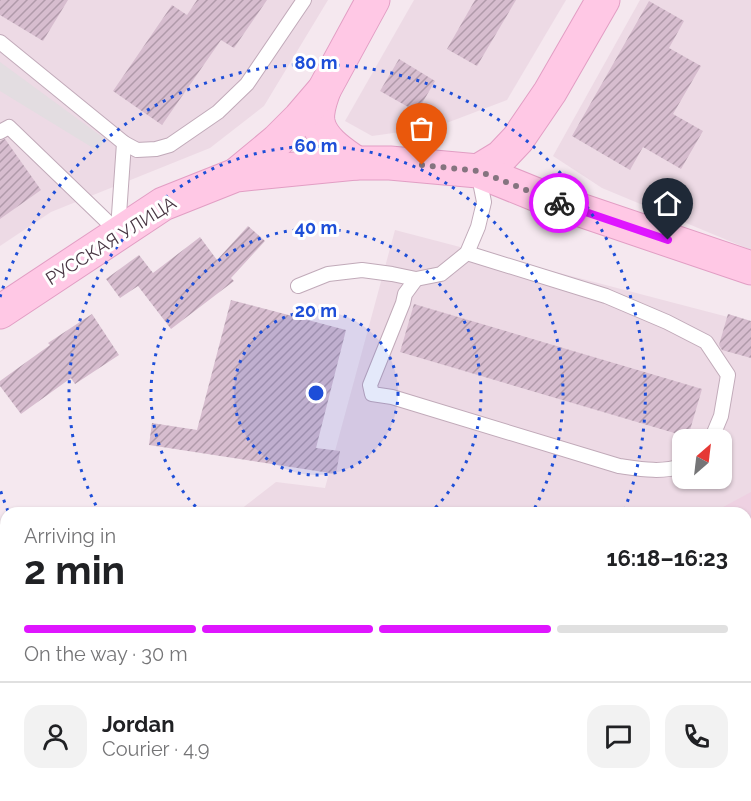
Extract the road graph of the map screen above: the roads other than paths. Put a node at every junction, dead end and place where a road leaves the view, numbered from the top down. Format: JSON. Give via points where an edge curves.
{"nodes":[{"id":1,"x":304,"y":0,"type":"edge"},
{"id":2,"x":373,"y":0,"type":"edge"},
{"id":3,"x":603,"y":0,"type":"edge"},
{"id":4,"x":0,"y":42,"type":"edge"},
{"id":5,"x":324,"y":90,"type":"junction"},
{"id":6,"x":0,"y":132,"type":"edge"},
{"id":7,"x":518,"y":139,"type":"junction"},
{"id":8,"x":124,"y":143,"type":"junction"},
{"id":9,"x":356,"y":163,"type":"junction"},
{"id":10,"x":478,"y":171,"type":"junction"},
{"id":11,"x":236,"y":175,"type":"junction"},
{"id":12,"x":542,"y":197,"type":"junction"},
{"id":13,"x":118,"y":232,"type":"junction"},
{"id":14,"x":467,"y":254,"type":"junction"},
{"id":15,"x":751,"y":268,"type":"edge"},
{"id":16,"x":416,"y":279,"type":"junction"},
{"id":17,"x":298,"y":286,"type":"dead end"},
{"id":18,"x":0,"y":312,"type":"edge"},
{"id":19,"x":716,"y":429,"type":"edge"},
{"id":20,"x":672,"y":470,"type":"edge"}],
"edges":[{"from":1,"to":8,"type":"lane","via":[[247,84],[218,112],[170,145],[137,150]]},
{"from":2,"to":5,"type":"main road"},
{"from":3,"to":7,"type":"main road"},
{"from":4,"to":8,"type":"lane"},
{"from":5,"to":9,"type":"main road","via":[[318,122],[335,148]]},
{"from":5,"to":11,"type":"main road","via":[[277,141]]},
{"from":6,"to":13,"type":"lane","via":[[9,127]]},
{"from":7,"to":10,"type":"main road","via":[[501,157]]},
{"from":7,"to":12,"type":"main road","via":[[516,153],[522,170]]},
{"from":8,"to":13,"type":"lane"},
{"from":9,"to":10,"type":"main road","name":"РУССКАЯ УЛИЦА"},
{"from":9,"to":11,"type":"main road","name":"РУССКАЯ УЛИЦА"},
{"from":10,"to":12,"type":"main road","name":"РУССКАЯ УЛИЦА"},
{"from":10,"to":14,"type":"lane","via":[[484,202]]},
{"from":11,"to":13,"type":"main road","name":"РУССКАЯ УЛИЦА","via":[[163,204]]},
{"from":12,"to":15,"type":"main road","name":"РУССКАЯ УЛИЦА"},
{"from":13,"to":18,"type":"main road","name":"РУССКАЯ УЛИЦА"},
{"from":14,"to":16,"type":"lane","via":[[441,273]]},
{"from":14,"to":19,"type":"lane","via":[[606,296],[706,342],[728,375]]},
{"from":16,"to":17,"type":"lane","via":[[362,270],[328,274]]},
{"from":16,"to":20,"type":"lane","via":[[405,294],[370,385],[372,394],[619,466]]}]}
